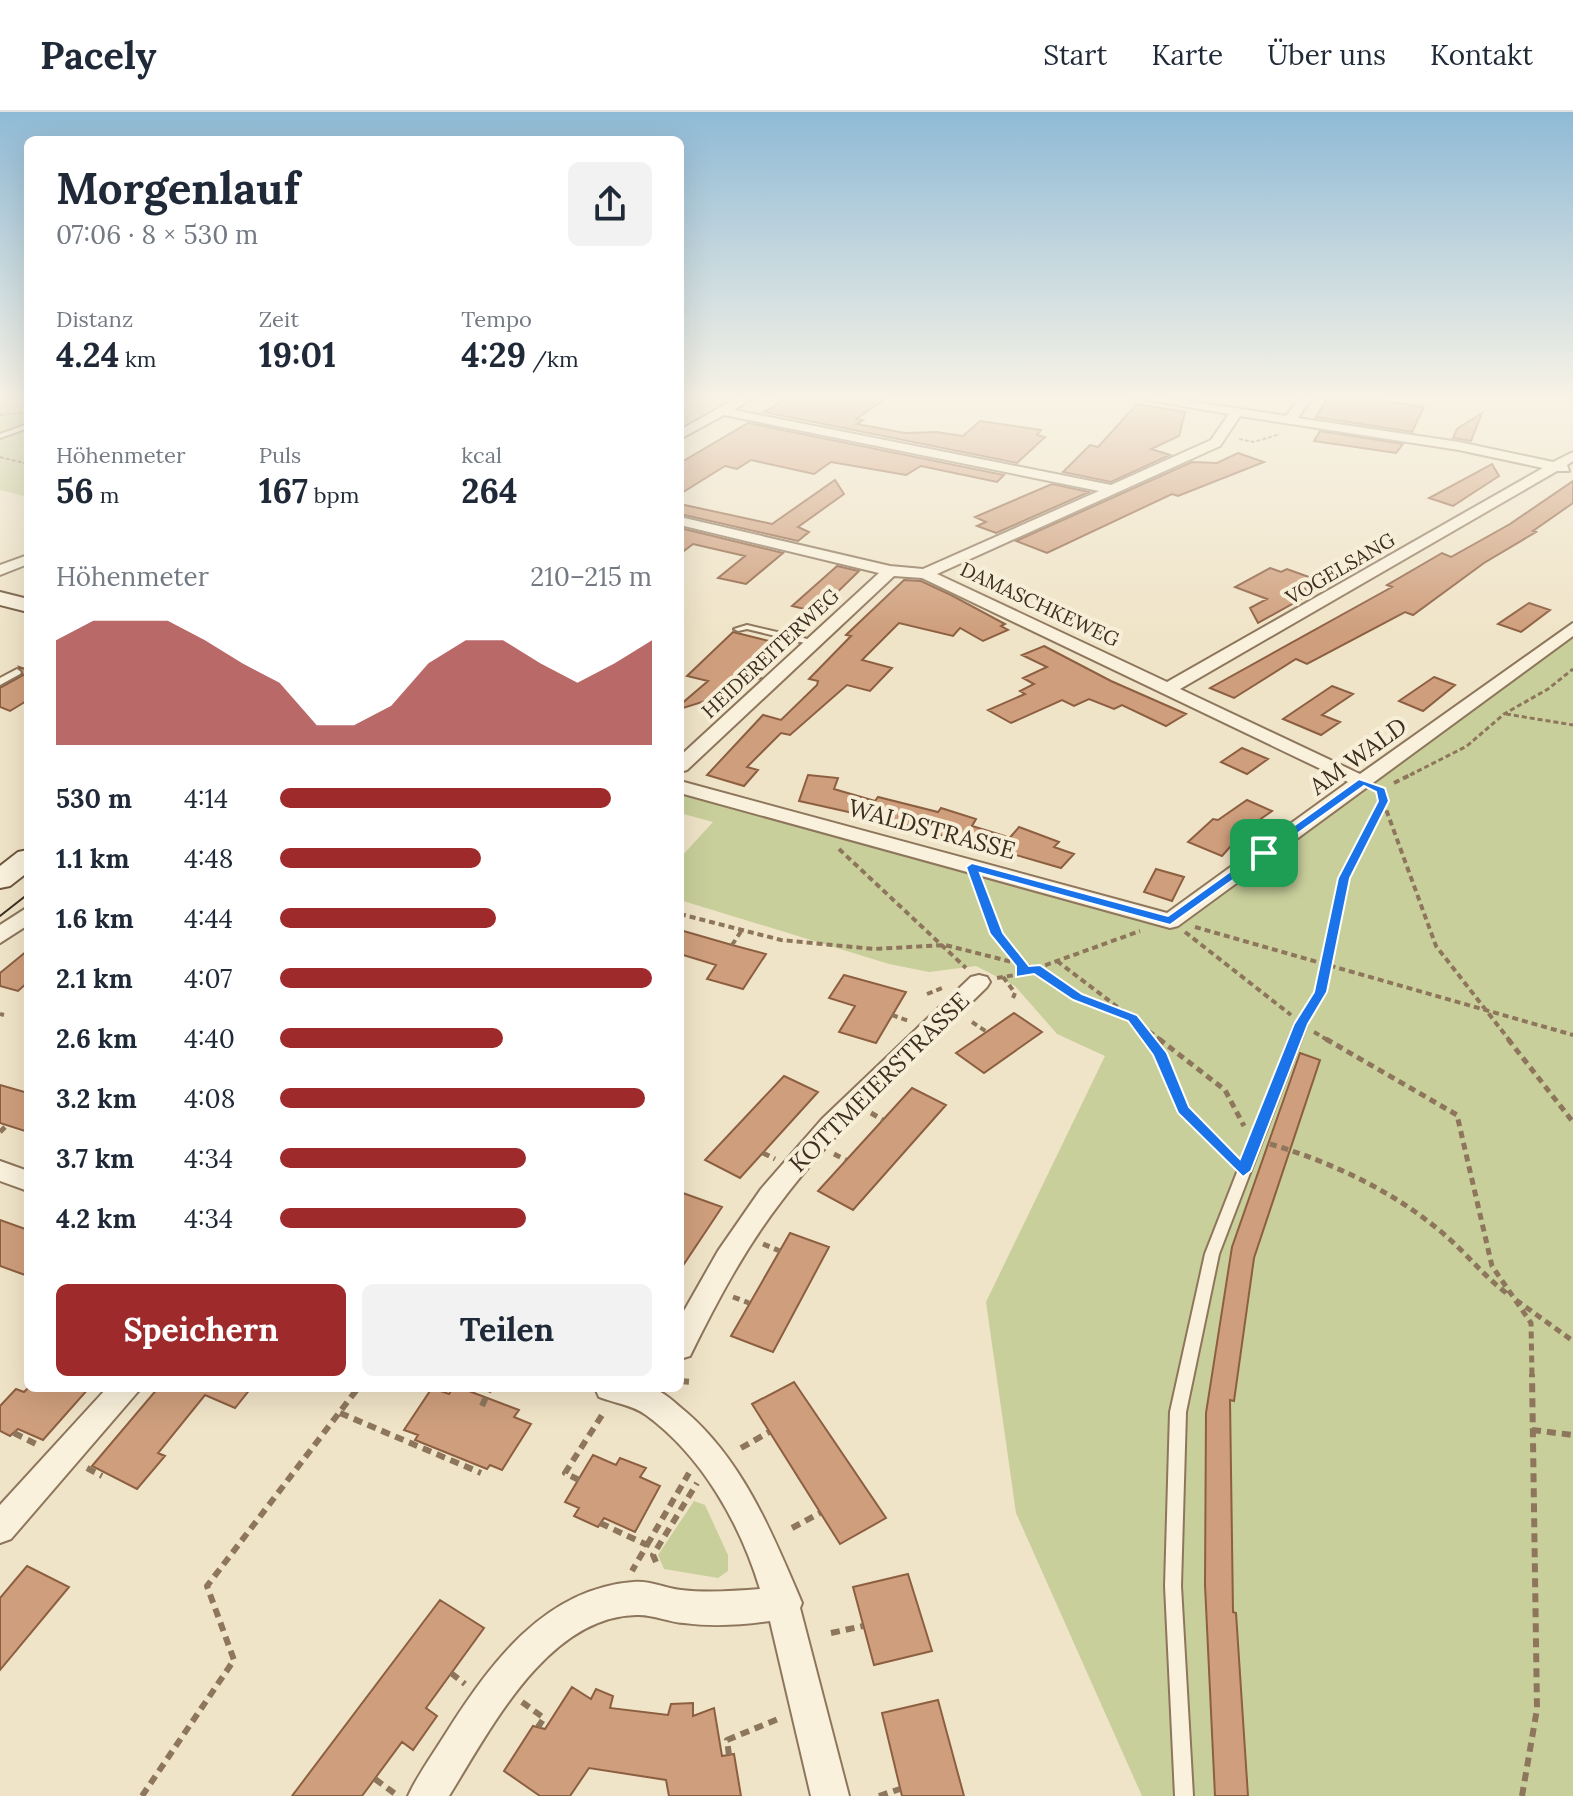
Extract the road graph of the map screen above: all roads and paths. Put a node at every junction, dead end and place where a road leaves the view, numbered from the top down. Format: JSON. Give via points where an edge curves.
{"nodes":[{"id":1,"x":1034,"y":474,"type":"edge"},
{"id":2,"x":1146,"y":474,"type":"edge"},
{"id":3,"x":1558,"y":474,"type":"edge"},
{"id":4,"x":1110,"y":489,"type":"junction"},
{"id":5,"x":684,"y":522,"type":"edge"},
{"id":6,"x":24,"y":561,"type":"edge"},
{"id":7,"x":0,"y":570,"type":"edge"},
{"id":8,"x":890,"y":571,"type":"junction"},
{"id":9,"x":925,"y":574,"type":"junction"},
{"id":10,"x":0,"y":598,"type":"edge"},
{"id":11,"x":24,"y":605,"type":"edge"},
{"id":12,"x":1573,"y":628,"type":"edge"},
{"id":13,"x":738,"y":629,"type":"dead end"},
{"id":14,"x":813,"y":643,"type":"junction"},
{"id":15,"x":1573,"y":669,"type":"edge"},
{"id":16,"x":17,"y":672,"type":"dead end"},
{"id":17,"x":0,"y":682,"type":"edge"},
{"id":18,"x":1167,"y":689,"type":"junction"},
{"id":19,"x":1504,"y":714,"type":"junction"},
{"id":20,"x":1573,"y":723,"type":"edge"},
{"id":21,"x":684,"y":762,"type":"edge"},
{"id":22,"x":1372,"y":786,"type":"junction"},
{"id":23,"x":684,"y":788,"type":"edge"},
{"id":24,"x":1383,"y":801,"type":"junction"},
{"id":25,"x":839,"y":848,"type":"dead end"},
{"id":26,"x":24,"y":861,"type":"edge"},
{"id":27,"x":972,"y":867,"type":"junction"},
{"id":28,"x":0,"y":880,"type":"edge"},
{"id":29,"x":684,"y":915,"type":"edge"},
{"id":30,"x":24,"y":917,"type":"edge"},
{"id":31,"x":1170,"y":921,"type":"junction"},
{"id":32,"x":742,"y":930,"type":"junction"},
{"id":33,"x":0,"y":936,"type":"edge"},
{"id":34,"x":732,"y":945,"type":"dead end"},
{"id":35,"x":945,"y":945,"type":"junction"},
{"id":36,"x":1057,"y":961,"type":"junction"},
{"id":37,"x":1328,"y":963,"type":"junction"},
{"id":38,"x":1022,"y":965,"type":"junction"},
{"id":39,"x":1036,"y":968,"type":"junction"},
{"id":40,"x":1021,"y":974,"type":"junction"},
{"id":41,"x":991,"y":980,"type":"junction"},
{"id":42,"x":1013,"y":998,"type":"dead end"},
{"id":43,"x":1492,"y":1013,"type":"junction"},
{"id":44,"x":892,"y":1015,"type":"dead end"},
{"id":45,"x":1133,"y":1018,"type":"junction"},
{"id":46,"x":910,"y":1021,"type":"dead end"},
{"id":47,"x":972,"y":1022,"type":"dead end"},
{"id":48,"x":1301,"y":1024,"type":"junction"},
{"id":49,"x":987,"y":1032,"type":"dead end"},
{"id":50,"x":1573,"y":1035,"type":"edge"},
{"id":51,"x":1573,"y":1122,"type":"edge"},
{"id":52,"x":7,"y":1125,"type":"dead end"},
{"id":53,"x":0,"y":1132,"type":"edge"},
{"id":54,"x":1256,"y":1139,"type":"junction"},
{"id":55,"x":763,"y":1153,"type":"dead end"},
{"id":56,"x":776,"y":1160,"type":"dead end"},
{"id":57,"x":0,"y":1171,"type":"edge"},
{"id":58,"x":1243,"y":1171,"type":"junction"},
{"id":59,"x":24,"y":1180,"type":"edge"},
{"id":60,"x":756,"y":1241,"type":"dead end"},
{"id":61,"x":780,"y":1251,"type":"dead end"},
{"id":62,"x":729,"y":1295,"type":"dead end"},
{"id":63,"x":1513,"y":1298,"type":"junction"},
{"id":64,"x":749,"y":1303,"type":"dead end"},
{"id":65,"x":684,"y":1339,"type":"edge"},
{"id":66,"x":1573,"y":1341,"type":"edge"},
{"id":67,"x":684,"y":1381,"type":"edge"},
{"id":68,"x":692,"y":1382,"type":"dead end"},
{"id":69,"x":122,"y":1392,"type":"edge"},
{"id":70,"x":355,"y":1392,"type":"edge"},
{"id":71,"x":488,"y":1392,"type":"edge"},
{"id":72,"x":656,"y":1396,"type":"edge"},
{"id":73,"x":607,"y":1400,"type":"edge"},
{"id":74,"x":482,"y":1406,"type":"dead end"},
{"id":75,"x":339,"y":1413,"type":"junction"},
{"id":76,"x":1531,"y":1430,"type":"junction"},
{"id":77,"x":769,"y":1432,"type":"dead end"},
{"id":78,"x":14,"y":1433,"type":"dead end"},
{"id":79,"x":1573,"y":1435,"type":"edge"},
{"id":80,"x":45,"y":1448,"type":"dead end"},
{"id":81,"x":741,"y":1448,"type":"dead end"},
{"id":82,"x":481,"y":1473,"type":"dead end"},
{"id":83,"x":689,"y":1473,"type":"dead end"},
{"id":84,"x":579,"y":1480,"type":"dead end"},
{"id":85,"x":697,"y":1483,"type":"dead end"},
{"id":86,"x":820,"y":1513,"type":"dead end"},
{"id":87,"x":600,"y":1523,"type":"dead end"},
{"id":88,"x":0,"y":1528,"type":"edge"},
{"id":89,"x":792,"y":1528,"type":"dead end"},
{"id":90,"x":647,"y":1545,"type":"junction"},
{"id":91,"x":656,"y":1562,"type":"dead end"},
{"id":92,"x":625,"y":1583,"type":"dead end"},
{"id":93,"x":785,"y":1603,"type":"junction"},
{"id":94,"x":863,"y":1626,"type":"dead end"},
{"id":95,"x":831,"y":1633,"type":"dead end"},
{"id":96,"x":451,"y":1673,"type":"dead end"},
{"id":97,"x":473,"y":1690,"type":"dead end"},
{"id":98,"x":519,"y":1700,"type":"dead end"},
{"id":99,"x":778,"y":1719,"type":"dead end"},
{"id":100,"x":538,"y":1727,"type":"dead end"},
{"id":101,"x":729,"y":1755,"type":"dead end"},
{"id":102,"x":375,"y":1779,"type":"dead end"},
{"id":103,"x":900,"y":1789,"type":"dead end"},
{"id":104,"x":142,"y":1796,"type":"edge"},
{"id":105,"x":398,"y":1796,"type":"edge"},
{"id":106,"x":427,"y":1796,"type":"edge"},
{"id":107,"x":830,"y":1796,"type":"edge"},
{"id":108,"x":879,"y":1796,"type":"edge"},
{"id":109,"x":1184,"y":1796,"type":"edge"},
{"id":110,"x":1522,"y":1796,"type":"edge"}],
"edges":[{"from":1,"to":4,"type":"street"},
{"from":2,"to":4,"type":"street"},
{"from":3,"to":18,"type":"street","name":"VOGELSANG"},
{"from":4,"to":9,"type":"street"},
{"from":5,"to":8,"type":"street","name":"DAMASCHKEWEG"},
{"from":6,"to":7,"type":"street"},
{"from":8,"to":9,"type":"street","name":"DAMASCHKEWEG"},
{"from":8,"to":14,"type":"street","name":"HEIDEREITERWEG"},
{"from":9,"to":18,"type":"street","name":"DAMASCHKEWEG"},
{"from":10,"to":11,"type":"street"},
{"from":12,"to":22,"type":"street","name":"AM WALD"},
{"from":13,"to":14,"type":"lane"},
{"from":14,"to":21,"type":"street","name":"HEIDEREITERWEG"},
{"from":15,"to":19,"type":"path"},
{"from":16,"to":17,"type":"lane"},
{"from":18,"to":22,"type":"street","name":"DAMASCHKEWEG"},
{"from":19,"to":20,"type":"path"},
{"from":19,"to":22,"type":"path","via":[[1467,746]]},
{"from":22,"to":24,"type":"path"},
{"from":22,"to":31,"type":"street","name":"AM WALD"},
{"from":23,"to":27,"type":"street","name":"WALDSTRASSE"},
{"from":24,"to":37,"type":"path","via":[[1344,878]]},
{"from":24,"to":43,"type":"path","via":[[1436,946]]},
{"from":25,"to":35,"type":"path","via":[[869,881]]},
{"from":26,"to":28,"type":"street"},
{"from":27,"to":31,"type":"street","name":"WALDSTRASSE"},
{"from":27,"to":38,"type":"path","via":[[997,934]]},
{"from":29,"to":32,"type":"path"},
{"from":30,"to":33,"type":"street"},
{"from":31,"to":36,"type":"path"},
{"from":31,"to":37,"type":"path"},
{"from":31,"to":48,"type":"path"},
{"from":32,"to":34,"type":"path"},
{"from":32,"to":35,"type":"path","via":[[781,940],[874,949]]},
{"from":35,"to":38,"type":"path"},
{"from":35,"to":41,"type":"path"},
{"from":36,"to":39,"type":"path"},
{"from":36,"to":45,"type":"path"},
{"from":37,"to":43,"type":"path"},
{"from":37,"to":48,"type":"path","via":[[1321,992]]},
{"from":38,"to":39,"type":"path"},
{"from":38,"to":40,"type":"path"},
{"from":39,"to":40,"type":"path"},
{"from":39,"to":45,"type":"path","via":[[1077,997]]},
{"from":40,"to":41,"type":"path"},
{"from":41,"to":42,"type":"path","via":[[1015,993]]},
{"from":41,"to":65,"type":"street","name":"KOTTMEIERSTRASSE","via":[[866,1090],[785,1177],[711,1283]]},
{"from":43,"to":50,"type":"path"},
{"from":43,"to":51,"type":"path"},
{"from":44,"to":46,"type":"path"},
{"from":45,"to":54,"type":"path","via":[[1225,1090]]},
{"from":45,"to":58,"type":"path","via":[[1160,1053],[1183,1110]]},
{"from":47,"to":49,"type":"path"},
{"from":48,"to":54,"type":"lane"},
{"from":48,"to":63,"type":"path","via":[[1457,1115],[1492,1266]]},
{"from":52,"to":53,"type":"path"},
{"from":54,"to":58,"type":"lane"},
{"from":54,"to":63,"type":"path","via":[[1315,1157],[1398,1200]]},
{"from":55,"to":56,"type":"path"},
{"from":57,"to":59,"type":"street"},
{"from":58,"to":109,"type":"lane","via":[[1212,1254],[1178,1412],[1173,1586]]},
{"from":60,"to":61,"type":"path"},
{"from":62,"to":64,"type":"path"},
{"from":63,"to":66,"type":"path"},
{"from":63,"to":76,"type":"path","via":[[1531,1323]]},
{"from":67,"to":68,"type":"path"},
{"from":69,"to":88,"type":"street"},
{"from":70,"to":75,"type":"path"},
{"from":71,"to":74,"type":"path"},
{"from":72,"to":73,"type":"street"},
{"from":72,"to":93,"type":"street","via":[[740,1502]]},
{"from":73,"to":84,"type":"path","via":[[565,1473]]},
{"from":75,"to":82,"type":"path"},
{"from":75,"to":104,"type":"path","via":[[207,1586],[234,1660]]},
{"from":76,"to":79,"type":"path"},
{"from":76,"to":110,"type":"path","via":[[1537,1709]]},
{"from":77,"to":81,"type":"path"},
{"from":78,"to":80,"type":"path"},
{"from":83,"to":90,"type":"path"},
{"from":85,"to":91,"type":"path","via":[[653,1555]]},
{"from":86,"to":89,"type":"path"},
{"from":87,"to":90,"type":"path"},
{"from":90,"to":92,"type":"path"},
{"from":93,"to":106,"type":"street","via":[[686,1607],[637,1598],[614,1600],[569,1617],[534,1642]]},
{"from":93,"to":107,"type":"street"},
{"from":94,"to":95,"type":"path"},
{"from":96,"to":97,"type":"path"},
{"from":98,"to":100,"type":"path","via":[[544,1718]]},
{"from":99,"to":101,"type":"path","via":[[727,1740]]},
{"from":102,"to":105,"type":"path"},
{"from":103,"to":108,"type":"path"}]}
